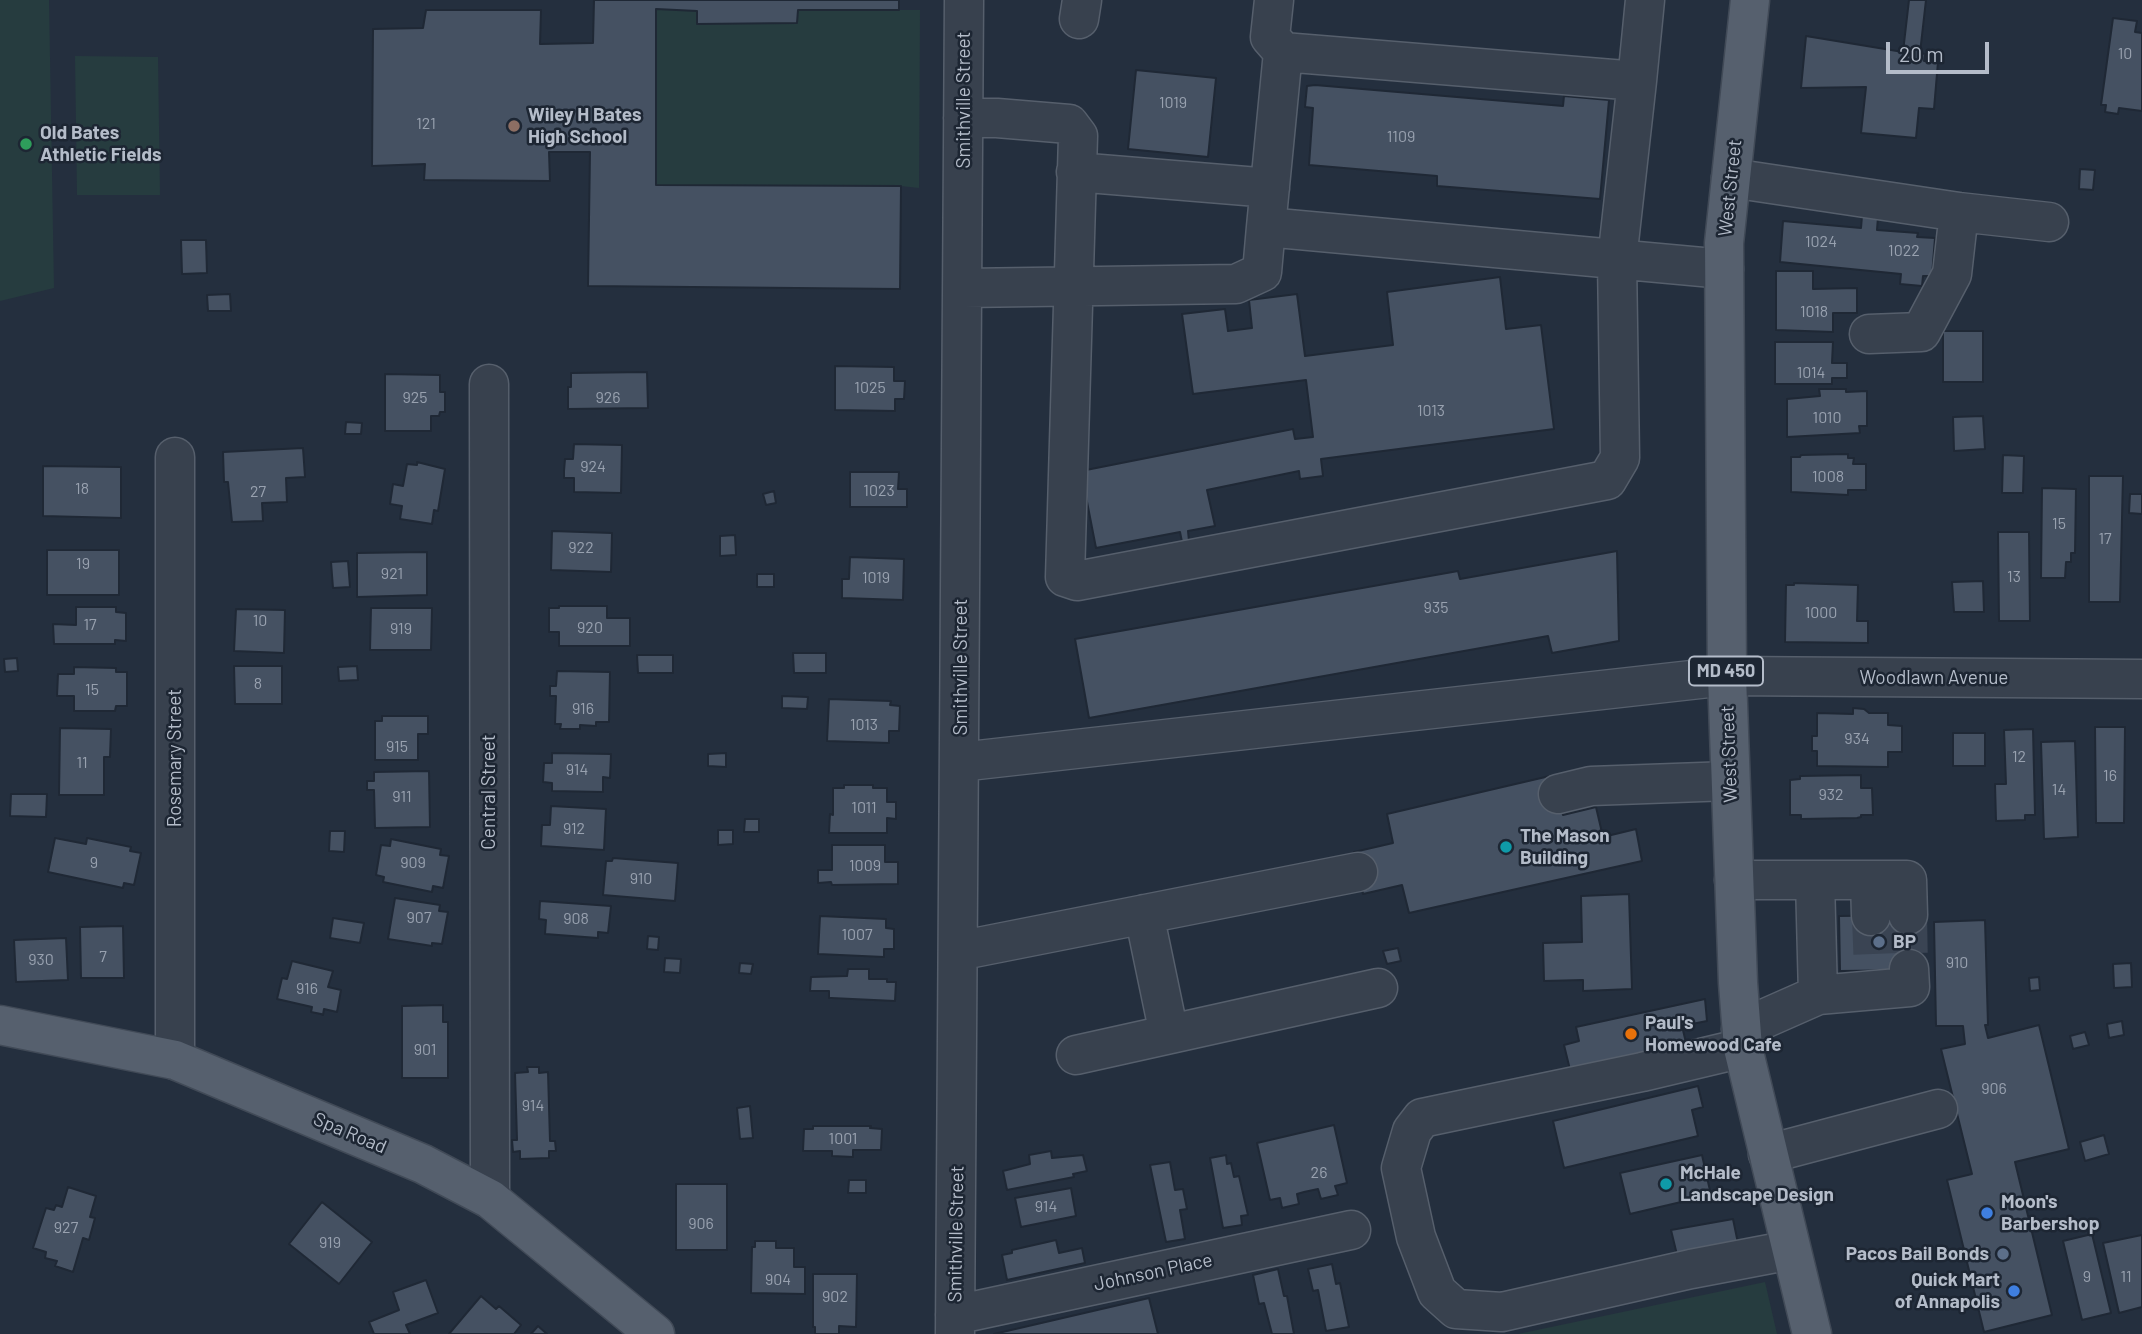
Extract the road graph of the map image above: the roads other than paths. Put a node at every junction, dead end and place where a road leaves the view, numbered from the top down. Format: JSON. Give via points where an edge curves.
{"nodes":[{"id":1,"x":964,"y":0,"type":"edge"},
{"id":2,"x":1274,"y":0,"type":"edge"},
{"id":3,"x":1644,"y":0,"type":"edge"},
{"id":4,"x":1750,"y":0,"type":"edge"},
{"id":5,"x":1283,"y":52,"type":"junction"},
{"id":6,"x":1637,"y":81,"type":"junction"},
{"id":7,"x":963,"y":118,"type":"junction"},
{"id":8,"x":1076,"y":172,"type":"junction"},
{"id":9,"x":1731,"y":178,"type":"junction"},
{"id":10,"x":1270,"y":188,"type":"junction"},
{"id":11,"x":1959,"y":212,"type":"junction"},
{"id":12,"x":2049,"y":222,"type":"dead end"},
{"id":13,"x":1266,"y":227,"type":"junction"},
{"id":14,"x":1617,"y":260,"type":"junction"},
{"id":15,"x":1724,"y":269,"type":"junction"},
{"id":16,"x":1073,"y":285,"type":"junction"},
{"id":17,"x":964,"y":288,"type":"junction"},
{"id":18,"x":1869,"y":334,"type":"dead end"},
{"id":19,"x":489,"y":384,"type":"dead end"},
{"id":20,"x":175,"y":457,"type":"dead end"},
{"id":21,"x":1727,"y":676,"type":"junction"},
{"id":22,"x":2142,"y":679,"type":"edge"},
{"id":23,"x":960,"y":762,"type":"junction"},
{"id":24,"x":1730,"y":781,"type":"junction"},
{"id":25,"x":1558,"y":794,"type":"dead end"},
{"id":26,"x":1358,"y":872,"type":"dead end"},
{"id":27,"x":1734,"y":880,"type":"junction"},
{"id":28,"x":1815,"y":880,"type":"junction"},
{"id":29,"x":1883,"y":903,"type":"dead end"},
{"id":30,"x":1144,"y":914,"type":"junction"},
{"id":31,"x":958,"y":951,"type":"junction"},
{"id":32,"x":1885,"y":976,"type":"dead end"},
{"id":33,"x":1378,"y":988,"type":"dead end"},
{"id":34,"x":1818,"y":995,"type":"junction"},
{"id":35,"x":0,"y":1025,"type":"edge"},
{"id":36,"x":1169,"y":1034,"type":"junction"},
{"id":37,"x":1742,"y":1039,"type":"junction"},
{"id":38,"x":1076,"y":1055,"type":"dead end"},
{"id":39,"x":175,"y":1060,"type":"junction"},
{"id":40,"x":1938,"y":1109,"type":"dead end"},
{"id":41,"x":1768,"y":1154,"type":"junction"},
{"id":42,"x":490,"y":1199,"type":"junction"},
{"id":43,"x":1351,"y":1230,"type":"dead end"},
{"id":44,"x":1791,"y":1250,"type":"junction"},
{"id":45,"x":955,"y":1325,"type":"edge"},
{"id":46,"x":655,"y":1334,"type":"edge"},
{"id":47,"x":1812,"y":1334,"type":"edge"}],
"edges":[{"from":1,"to":7,"type":"street","name":"Smithville Street"},
{"from":2,"to":5,"type":"street","via":[[1270,37]]},
{"from":3,"to":6,"type":"street"},
{"from":4,"to":9,"type":"main road","name":"West Street","number":"MD 450"},
{"from":5,"to":6,"type":"street"},
{"from":5,"to":10,"type":"street"},
{"from":6,"to":14,"type":"street"},
{"from":7,"to":8,"type":"street","via":[[1069,124],[1077,136]]},
{"from":7,"to":17,"type":"street","name":"Smithville Street"},
{"from":8,"to":10,"type":"street"},
{"from":8,"to":16,"type":"street"},
{"from":9,"to":11,"type":"street"},
{"from":9,"to":15,"type":"main road","name":"West Street","number":"MD 450"},
{"from":10,"to":13,"type":"street"},
{"from":11,"to":12,"type":"street"},
{"from":11,"to":18,"type":"street","via":[[1952,275],[1921,332]]},
{"from":13,"to":14,"type":"street"},
{"from":13,"to":16,"type":"street","via":[[1262,272],[1236,284]]},
{"from":14,"to":15,"type":"street"},
{"from":14,"to":16,"type":"street","via":[[1620,458],[1607,480],[1077,581],[1065,577]]},
{"from":15,"to":21,"type":"main road","name":"West Street","number":"MD 450"},
{"from":16,"to":17,"type":"street"},
{"from":17,"to":23,"type":"street","name":"Smithville Street"},
{"from":19,"to":42,"type":"street","name":"Central Street"},
{"from":20,"to":39,"type":"street","name":"Rosemary Street"},
{"from":21,"to":22,"type":"street","name":"Woodlawn Avenue"},
{"from":21,"to":23,"type":"street","name":"Woodlawn Avenue"},
{"from":21,"to":24,"type":"main road","name":"West Street","number":"MD 450"},
{"from":23,"to":31,"type":"street","name":"Smithville Street"},
{"from":24,"to":25,"type":"street","via":[[1591,786]]},
{"from":24,"to":27,"type":"main road","name":"West Street","number":"MD 450"},
{"from":26,"to":30,"type":"street"},
{"from":27,"to":28,"type":"street"},
{"from":27,"to":37,"type":"main road","name":"West Street","number":"MD 450"},
{"from":28,"to":29,"type":"street"},
{"from":28,"to":34,"type":"street"},
{"from":30,"to":31,"type":"street"},
{"from":30,"to":36,"type":"street"},
{"from":31,"to":45,"type":"street","name":"Smithville Street"},
{"from":32,"to":34,"type":"street"},
{"from":33,"to":36,"type":"street"},
{"from":34,"to":37,"type":"street"},
{"from":35,"to":39,"type":"main road","name":"Spa Road"},
{"from":36,"to":38,"type":"street"},
{"from":37,"to":41,"type":"main road","name":"West Street","number":"MD 450"},
{"from":37,"to":44,"type":"street","via":[[1629,1075],[1422,1118],[1412,1132],[1401,1168],[1416,1237],[1437,1292],[1455,1310],[1502,1312]]},
{"from":39,"to":42,"type":"main road","name":"Spa Road","via":[[423,1164]]},
{"from":40,"to":41,"type":"street"},
{"from":41,"to":44,"type":"main road","name":"West Street","number":"MD 450"},
{"from":42,"to":46,"type":"main road","name":"Spa Road"},
{"from":43,"to":45,"type":"street","name":"Johnson Place"},
{"from":44,"to":47,"type":"main road","name":"West Street","number":"MD 450"}]}
